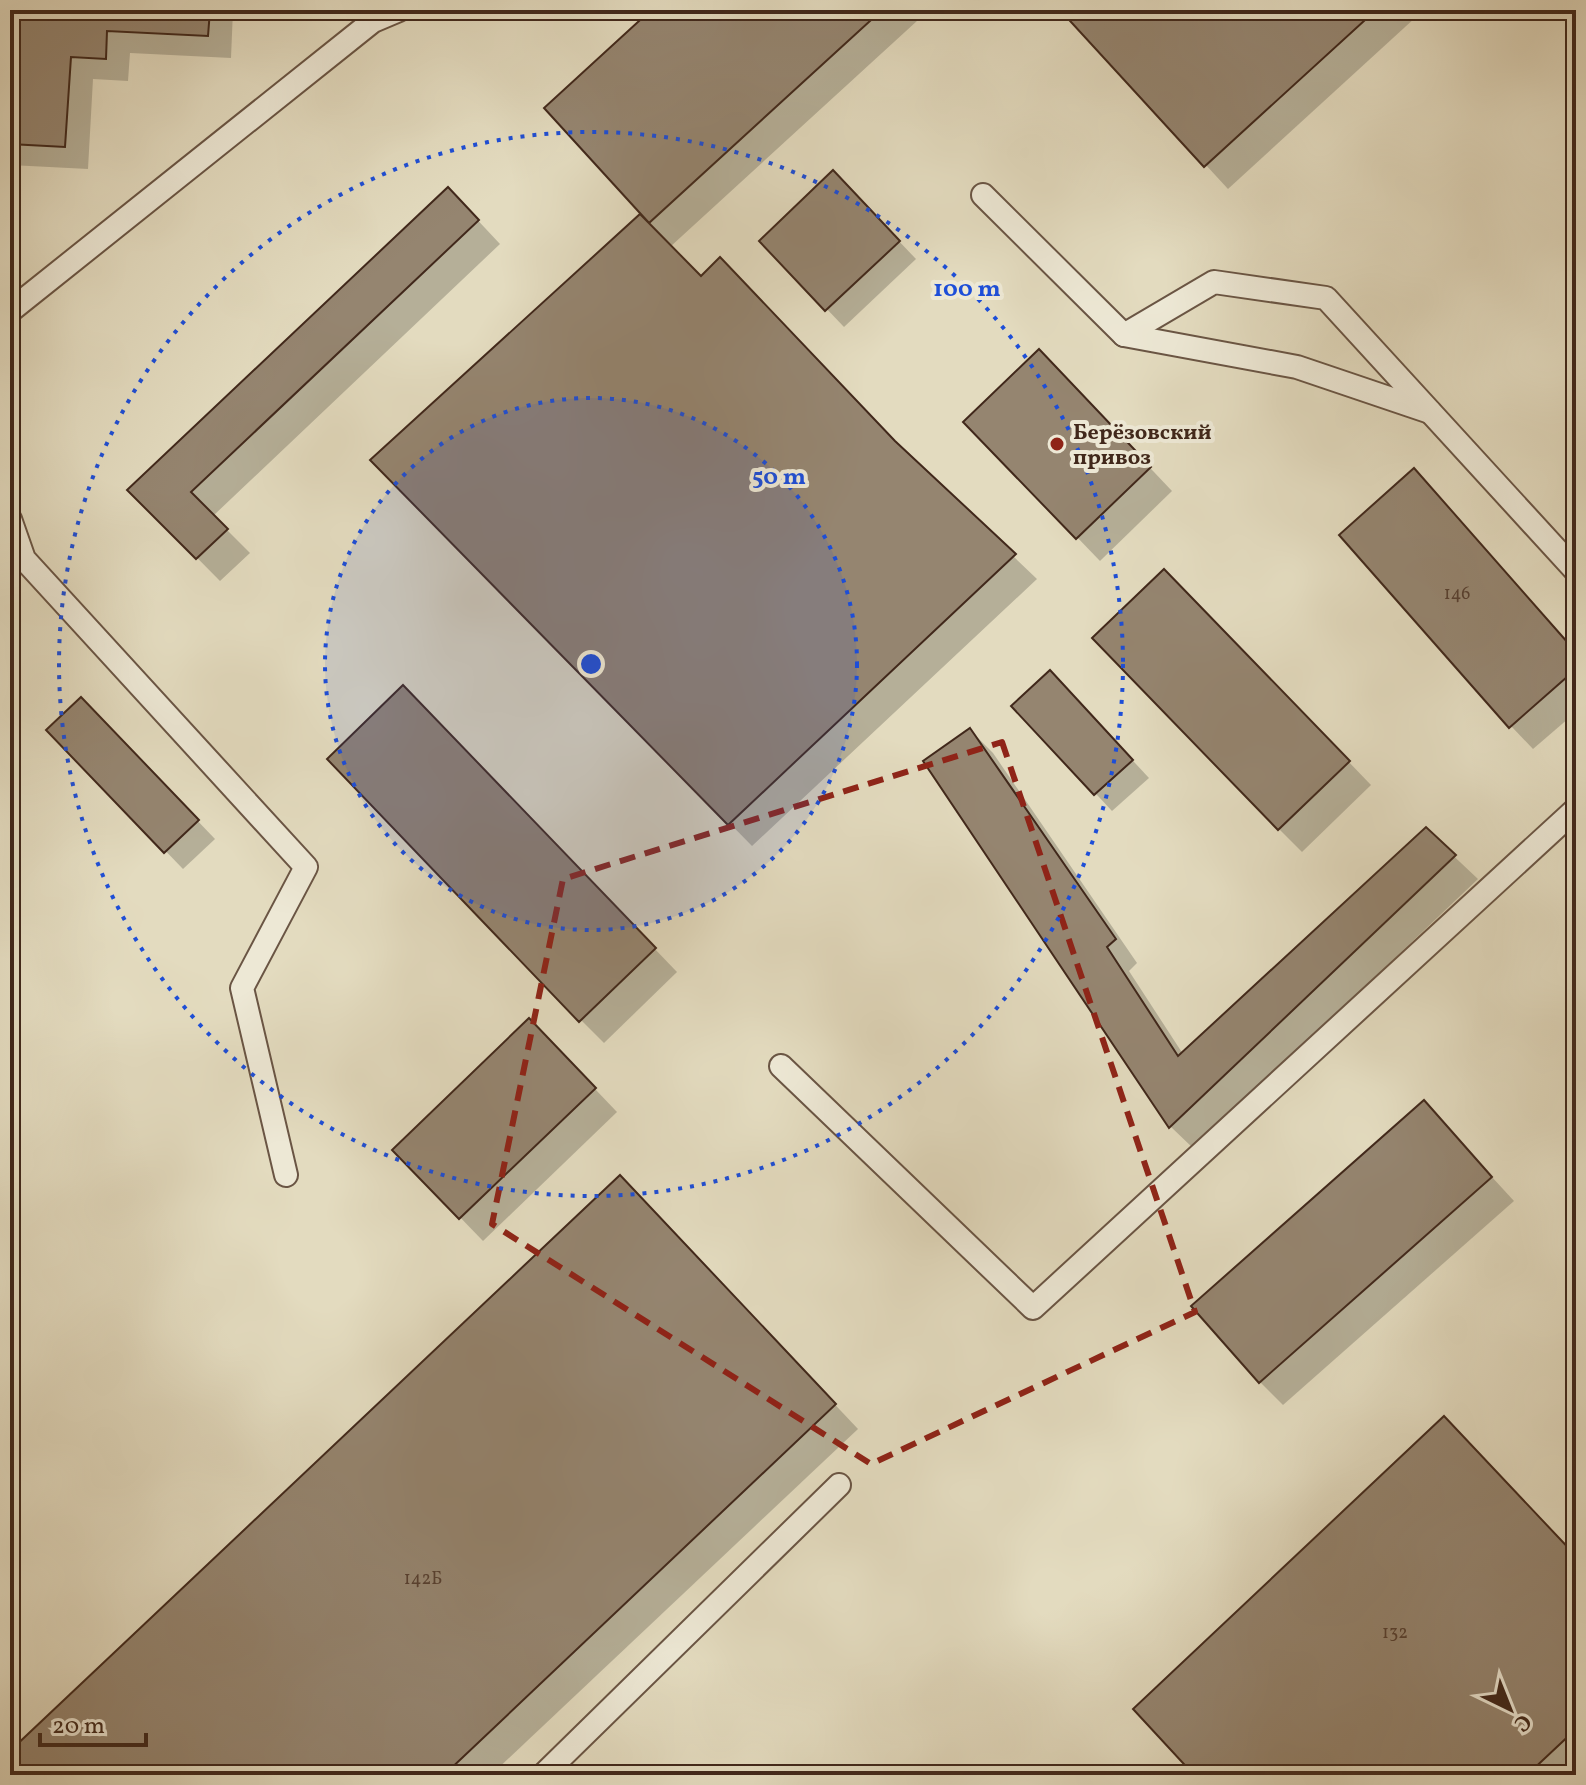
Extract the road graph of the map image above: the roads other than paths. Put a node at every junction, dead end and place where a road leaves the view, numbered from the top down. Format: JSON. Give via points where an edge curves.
{"nodes":[{"id":1,"x":399,"y":10,"type":"edge"},
{"id":2,"x":983,"y":195,"type":"dead end"},
{"id":3,"x":10,"y":311,"type":"edge"},
{"id":4,"x":1124,"y":335,"type":"junction"},
{"id":5,"x":1434,"y":414,"type":"junction"},
{"id":6,"x":10,"y":519,"type":"edge"},
{"id":7,"x":1576,"y":571,"type":"edge"},
{"id":8,"x":1576,"y":809,"type":"edge"},
{"id":9,"x":781,"y":1066,"type":"dead end"},
{"id":10,"x":286,"y":1175,"type":"dead end"},
{"id":11,"x":839,"y":1485,"type":"dead end"},
{"id":12,"x":543,"y":1775,"type":"edge"}],
"edges":[{"from":1,"to":3,"type":"lane","via":[[373,21]]},
{"from":2,"to":4,"type":"lane"},
{"from":4,"to":5,"type":"lane","via":[[1297,367]]},
{"from":4,"to":5,"type":"lane","via":[[1214,282],[1326,298]]},
{"from":5,"to":7,"type":"lane"},
{"from":6,"to":10,"type":"lane","via":[[24,559],[306,867],[242,988]]},
{"from":8,"to":9,"type":"lane","via":[[1033,1308]]},
{"from":11,"to":12,"type":"lane"}]}
